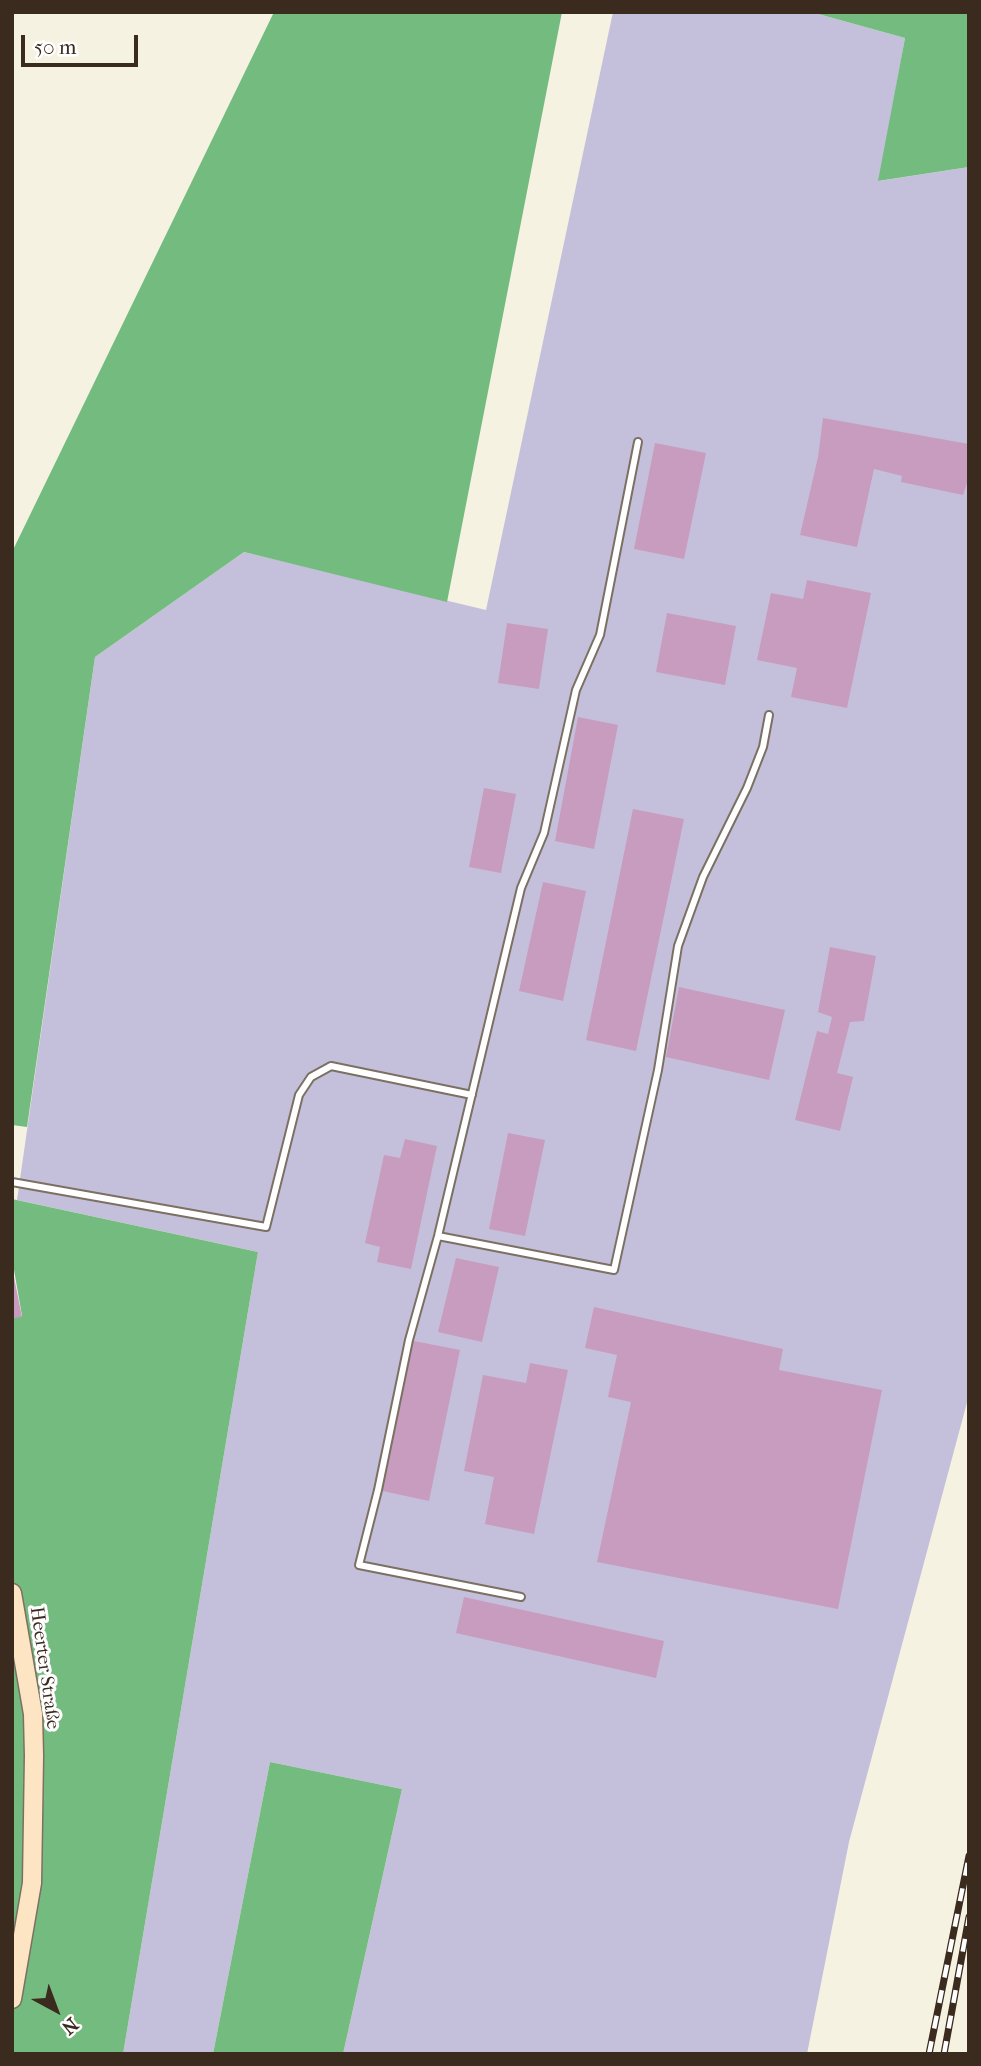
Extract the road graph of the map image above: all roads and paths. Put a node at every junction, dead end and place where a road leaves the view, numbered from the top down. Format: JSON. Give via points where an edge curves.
{"nodes":[{"id":1,"x":638,"y":442,"type":"dead end"},
{"id":2,"x":769,"y":715,"type":"dead end"},
{"id":3,"x":472,"y":1096,"type":"junction"},
{"id":4,"x":12,"y":1182,"type":"edge"},
{"id":5,"x":438,"y":1236,"type":"junction"},
{"id":6,"x":12,"y":1593,"type":"edge"},
{"id":7,"x":521,"y":1597,"type":"dead end"},
{"id":8,"x":12,"y":1999,"type":"edge"}],
"edges":[{"from":1,"to":3,"type":"lane","via":[[600,635],[576,690],[544,833],[522,888]]},
{"from":2,"to":5,"type":"lane","via":[[747,789],[709,864],[678,946],[658,1070],[614,1270]]},
{"from":3,"to":4,"type":"lane","via":[[331,1066],[311,1077],[299,1096],[265,1227]]},
{"from":3,"to":5,"type":"lane"},
{"from":5,"to":7,"type":"lane","via":[[409,1340],[359,1565]]},
{"from":6,"to":8,"type":"main road","name":"Heerter Straße","via":[[33,1714],[34,1756],[32,1883]]}]}
